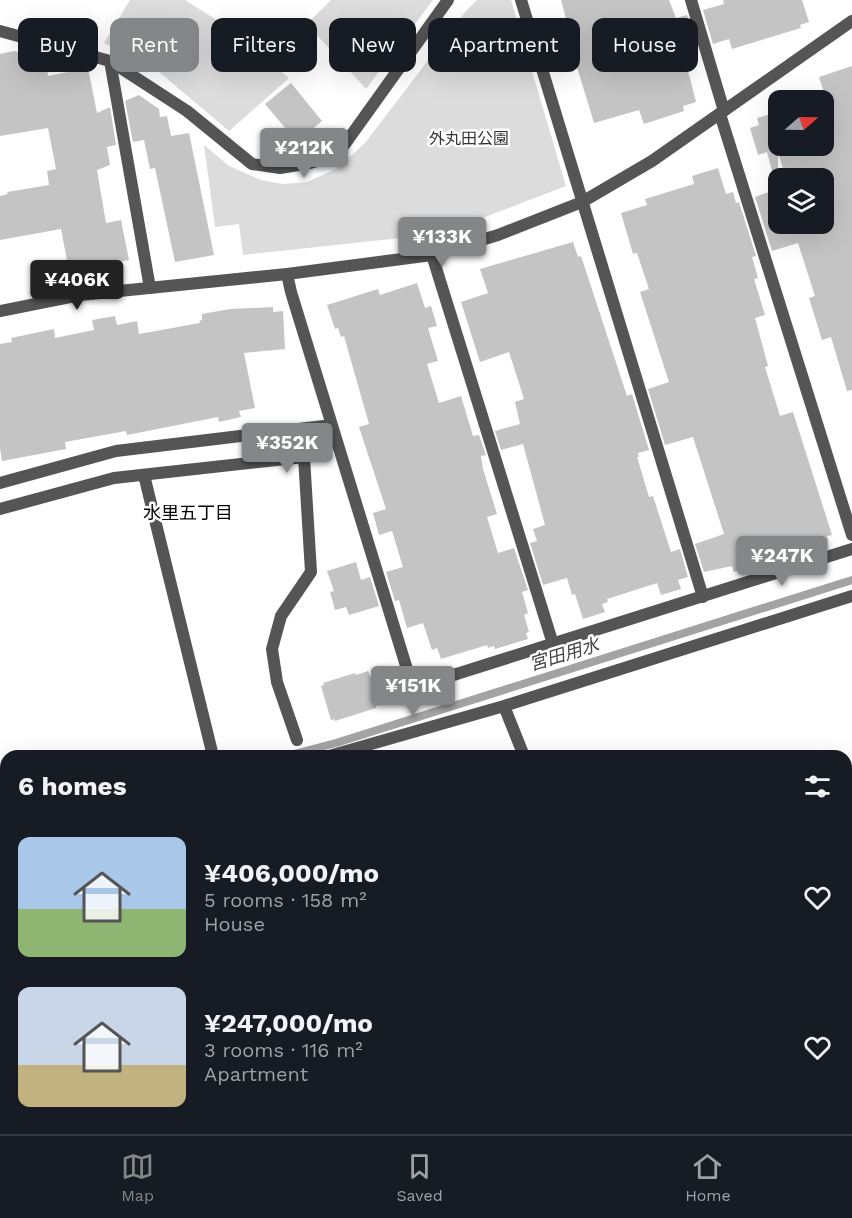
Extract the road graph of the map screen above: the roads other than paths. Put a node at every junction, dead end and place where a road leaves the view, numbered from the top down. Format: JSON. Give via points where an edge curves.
{"nodes":[{"id":1,"x":448,"y":0,"type":"edge"},
{"id":2,"x":521,"y":0,"type":"edge"},
{"id":3,"x":691,"y":0,"type":"edge"},
{"id":4,"x":852,"y":21,"type":"edge"},
{"id":5,"x":0,"y":31,"type":"edge"},
{"id":6,"x":110,"y":60,"type":"edge"},
{"id":7,"x":112,"y":72,"type":"edge"},
{"id":8,"x":128,"y":72,"type":"edge"},
{"id":9,"x":722,"y":112,"type":"junction"},
{"id":10,"x":582,"y":202,"type":"junction"},
{"id":11,"x":432,"y":255,"type":"junction"},
{"id":12,"x":287,"y":274,"type":"junction"},
{"id":13,"x":150,"y":288,"type":"junction"},
{"id":14,"x":0,"y":311,"type":"edge"},
{"id":15,"x":332,"y":425,"type":"junction"},
{"id":16,"x":144,"y":475,"type":"junction"},
{"id":17,"x":0,"y":483,"type":"edge"},
{"id":18,"x":0,"y":509,"type":"edge"},
{"id":19,"x":852,"y":535,"type":"edge"},
{"id":20,"x":852,"y":549,"type":"edge"},
{"id":21,"x":852,"y":596,"type":"edge"},
{"id":22,"x":703,"y":597,"type":"junction"},
{"id":23,"x":553,"y":644,"type":"junction"},
{"id":24,"x":504,"y":706,"type":"junction"},
{"id":25,"x":297,"y":740,"type":"dead end"},
{"id":26,"x":212,"y":750,"type":"edge"},
{"id":27,"x":350,"y":750,"type":"edge"},
{"id":28,"x":522,"y":750,"type":"edge"}],
"edges":[{"from":1,"to":8,"type":"street","via":[[337,155],[310,163],[280,168],[252,164],[187,111]]},
{"from":2,"to":10,"type":"street"},
{"from":3,"to":9,"type":"street"},
{"from":4,"to":9,"type":"street"},
{"from":5,"to":6,"type":"street"},
{"from":7,"to":13,"type":"street"},
{"from":9,"to":10,"type":"street","via":[[652,161]]},
{"from":9,"to":19,"type":"street"},
{"from":10,"to":11,"type":"street","via":[[498,236]]},
{"from":10,"to":22,"type":"street"},
{"from":11,"to":12,"type":"street"},
{"from":11,"to":23,"type":"street"},
{"from":12,"to":13,"type":"street"},
{"from":12,"to":15,"type":"street"},
{"from":13,"to":14,"type":"street"},
{"from":15,"to":17,"type":"street","via":[[116,451]]},
{"from":15,"to":23,"type":"street","via":[[411,682],[428,682]]},
{"from":16,"to":18,"type":"street","via":[[114,478]]},
{"from":16,"to":25,"type":"street","via":[[304,457],[311,572],[281,616],[272,649],[277,682]]},
{"from":16,"to":26,"type":"street"},
{"from":20,"to":22,"type":"street"},
{"from":21,"to":24,"type":"street"},
{"from":22,"to":23,"type":"street"},
{"from":24,"to":27,"type":"street"},
{"from":24,"to":28,"type":"street"}]}
